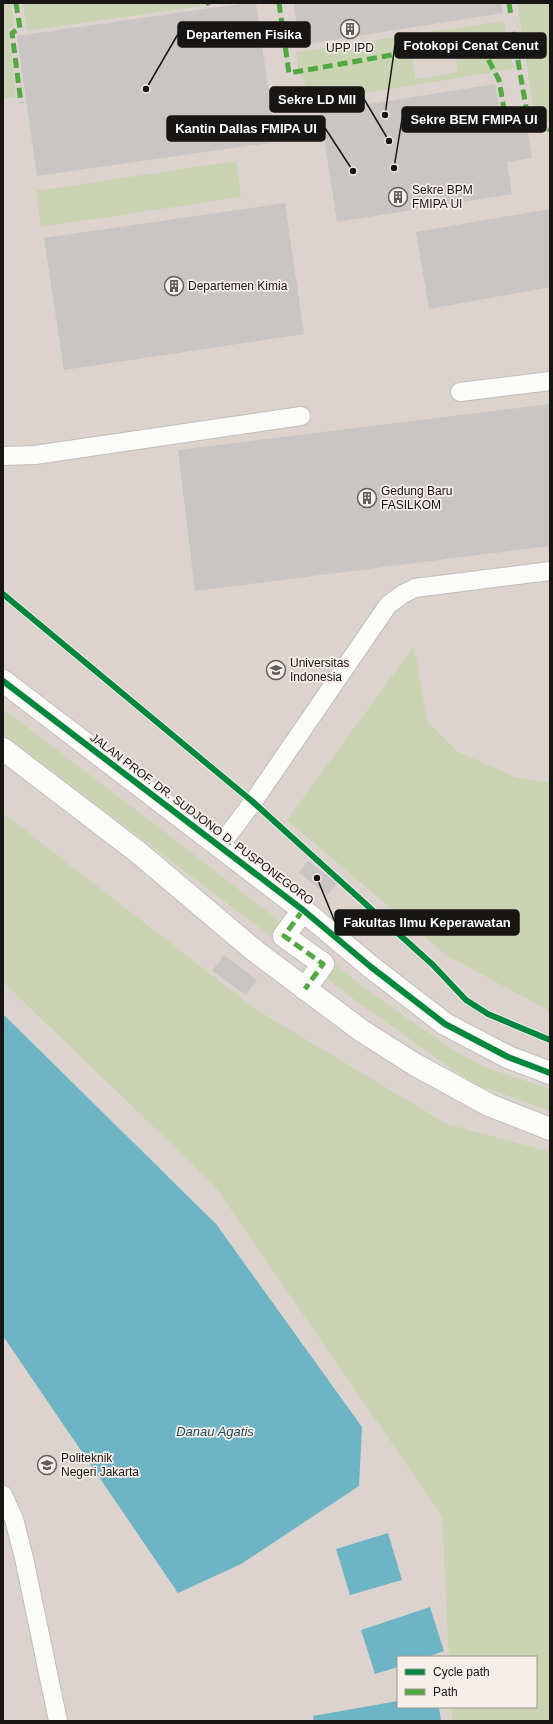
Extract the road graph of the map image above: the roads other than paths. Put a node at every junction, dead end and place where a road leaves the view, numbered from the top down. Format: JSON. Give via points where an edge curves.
{"nodes":[{"id":1,"x":550,"y":381,"type":"edge"},
{"id":2,"x":460,"y":392,"type":"dead end"},
{"id":3,"x":301,"y":416,"type":"dead end"},
{"id":4,"x":3,"y":456,"type":"edge"},
{"id":5,"x":550,"y":571,"type":"edge"},
{"id":6,"x":3,"y":680,"type":"edge"},
{"id":7,"x":3,"y":749,"type":"edge"},
{"id":8,"x":219,"y":847,"type":"junction"},
{"id":9,"x":303,"y":910,"type":"junction"},
{"id":10,"x":305,"y":989,"type":"junction"},
{"id":11,"x":550,"y":1073,"type":"edge"},
{"id":12,"x":550,"y":1129,"type":"edge"},
{"id":13,"x":3,"y":1495,"type":"edge"},
{"id":14,"x":58,"y":1721,"type":"edge"}],
"edges":[{"from":1,"to":2,"type":"lane"},
{"from":3,"to":4,"type":"lane","via":[[35,455]]},
{"from":5,"to":8,"type":"lane","via":[[415,588],[388,605],[253,802]]},
{"from":6,"to":8,"type":"street","name":"JALAN PROF. DR. SUDJONO D. PUSPONEGORO"},
{"from":7,"to":10,"type":"street","via":[[139,853],[255,951]]},
{"from":8,"to":9,"type":"street","name":"JALAN PROF. DR. SUDJONO D. PUSPONEGORO"},
{"from":9,"to":10,"type":"street","via":[[284,936],[323,964]]},
{"from":9,"to":11,"type":"street","name":"JALAN PROF. DR. SUDJONO D. PUSPONEGORO","via":[[445,1024],[508,1057]]},
{"from":10,"to":12,"type":"street","via":[[362,1031],[414,1064],[489,1105]]},
{"from":13,"to":14,"type":"lane","via":[[14,1519],[24,1558]]}]}
